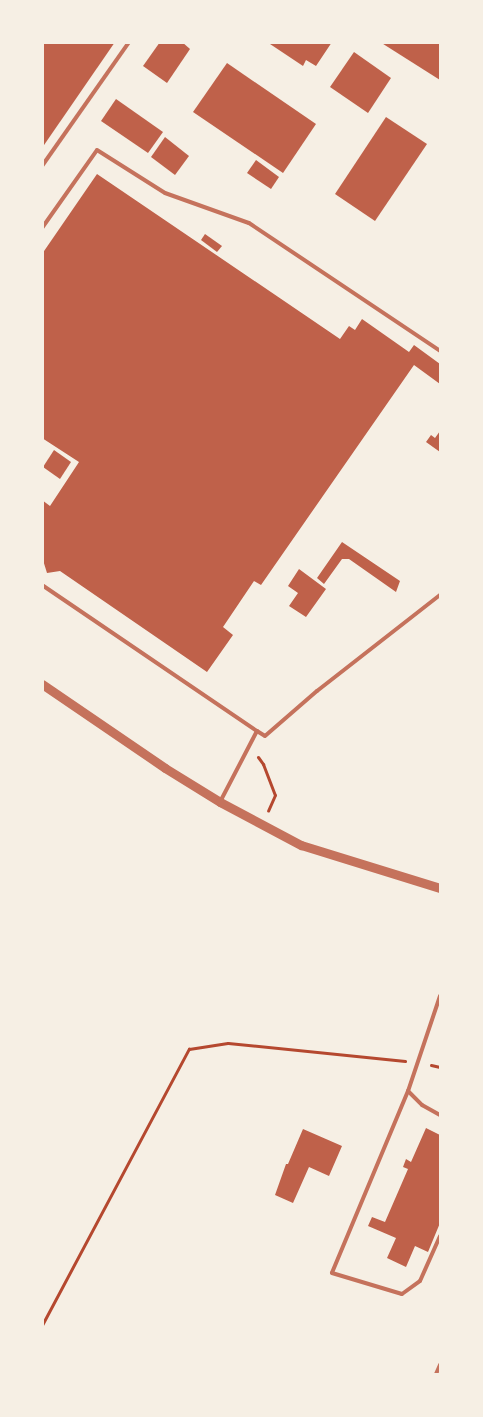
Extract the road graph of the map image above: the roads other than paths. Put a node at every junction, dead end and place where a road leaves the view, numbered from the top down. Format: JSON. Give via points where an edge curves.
{"nodes":[{"id":1,"x":129,"y":42,"type":"edge"},
{"id":2,"x":42,"y":166,"type":"edge"},
{"id":3,"x":42,"y":228,"type":"edge"},
{"id":4,"x":440,"y":351,"type":"edge"},
{"id":5,"x":42,"y":585,"type":"edge"},
{"id":6,"x":440,"y":595,"type":"edge"},
{"id":7,"x":42,"y":684,"type":"edge"},
{"id":8,"x":257,"y":731,"type":"junction"},
{"id":9,"x":220,"y":802,"type":"junction"},
{"id":10,"x":440,"y":888,"type":"edge"},
{"id":11,"x":440,"y":996,"type":"edge"},
{"id":12,"x":408,"y":1091,"type":"junction"},
{"id":13,"x":440,"y":1115,"type":"edge"},
{"id":14,"x":440,"y":1236,"type":"edge"},
{"id":15,"x":440,"y":1365,"type":"edge"},
{"id":16,"x":436,"y":1374,"type":"edge"}],
"edges":[{"from":1,"to":2,"type":"lane"},
{"from":3,"to":4,"type":"lane","via":[[97,150],[165,193],[250,222]]},
{"from":5,"to":8,"type":"lane"},
{"from":6,"to":8,"type":"lane","via":[[265,736]]},
{"from":7,"to":9,"type":"street"},
{"from":8,"to":9,"type":"lane"},
{"from":9,"to":10,"type":"street","via":[[301,845]]},
{"from":11,"to":12,"type":"lane"},
{"from":12,"to":13,"type":"lane","via":[[422,1105]]},
{"from":12,"to":14,"type":"lane","via":[[332,1273],[402,1294],[420,1281]]},
{"from":15,"to":16,"type":"lane"}]}
